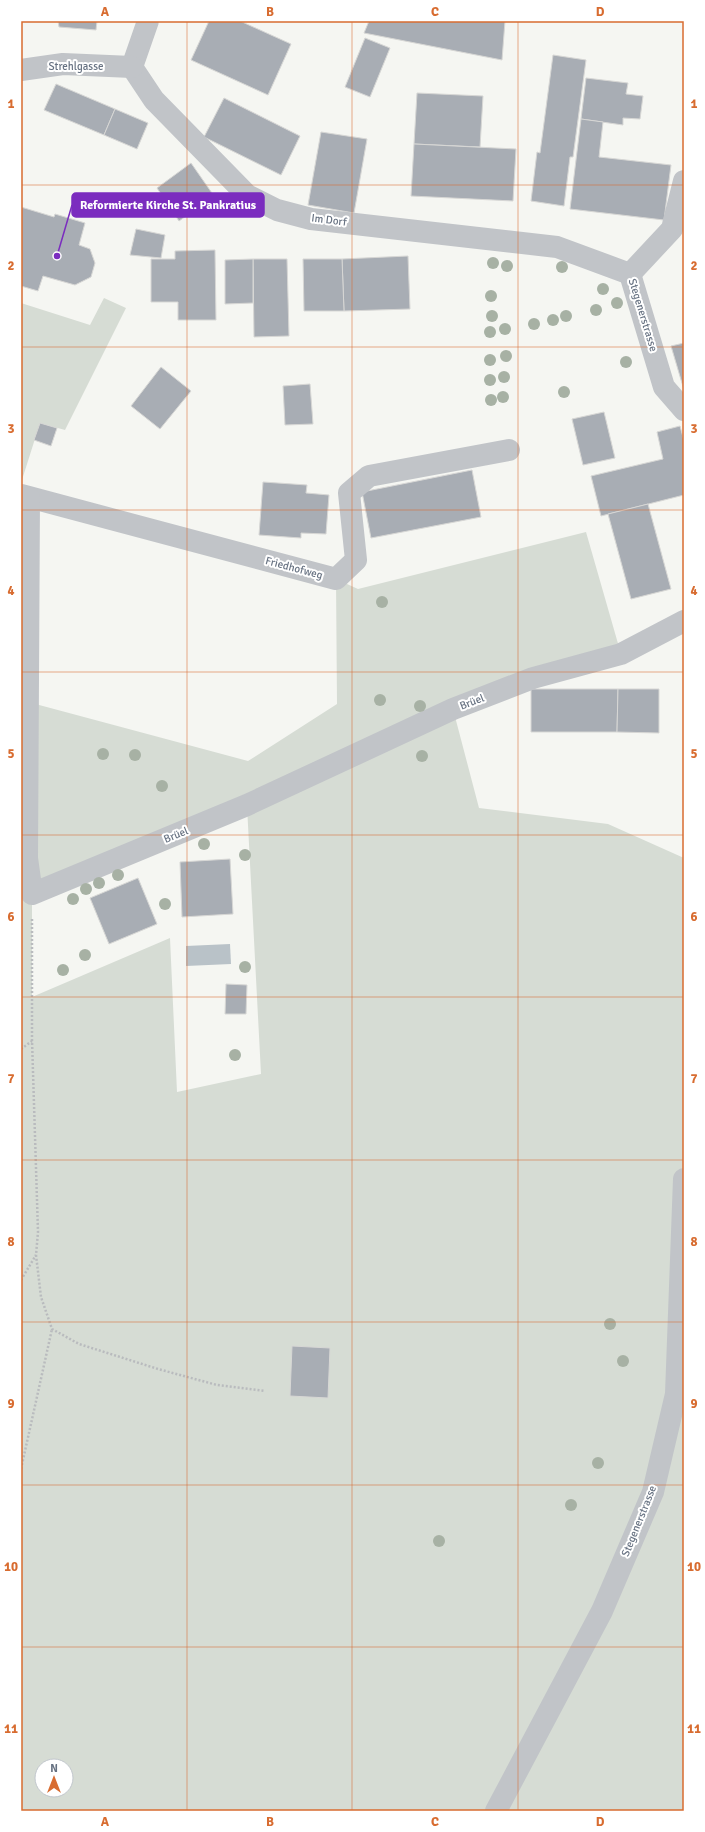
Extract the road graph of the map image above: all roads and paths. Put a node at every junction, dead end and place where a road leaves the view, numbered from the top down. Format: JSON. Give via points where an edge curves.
{"nodes":[{"id":1,"x":148,"y":21,"type":"edge"},
{"id":2,"x":132,"y":67,"type":"junction"},
{"id":3,"x":21,"y":70,"type":"edge"},
{"id":4,"x":684,"y":181,"type":"edge"},
{"id":5,"x":630,"y":274,"type":"junction"},
{"id":6,"x":684,"y":410,"type":"edge"},
{"id":7,"x":509,"y":450,"type":"dead end"},
{"id":8,"x":25,"y":497,"type":"edge"},
{"id":9,"x":684,"y":621,"type":"edge"},
{"id":10,"x":32,"y":894,"type":"junction"},
{"id":11,"x":32,"y":1040,"type":"junction"},
{"id":12,"x":21,"y":1049,"type":"edge"},
{"id":13,"x":684,"y":1179,"type":"edge"},
{"id":14,"x":36,"y":1255,"type":"junction"},
{"id":15,"x":21,"y":1280,"type":"edge"},
{"id":16,"x":52,"y":1329,"type":"junction"},
{"id":17,"x":266,"y":1391,"type":"dead end"},
{"id":18,"x":21,"y":1469,"type":"edge"},
{"id":19,"x":496,"y":1811,"type":"edge"}],
"edges":[{"from":1,"to":2,"type":"street"},
{"from":2,"to":3,"type":"street","name":"Strehlgasse","via":[[63,64]]},
{"from":2,"to":5,"type":"street","name":"Im Dorf","via":[[154,100],[247,195],[277,210],[311,219],[557,247]]},
{"from":4,"to":5,"type":"street","name":"Stegenerstrasse","via":[[672,229]]},
{"from":5,"to":6,"type":"street","name":"Stegenerstrasse","via":[[664,387]]},
{"from":7,"to":8,"type":"street","name":"Friedhofweg","via":[[369,476],[349,493],[356,560],[336,579]]},
{"from":8,"to":10,"type":"street","via":[[27,858]]},
{"from":9,"to":10,"type":"street","name":"Brüel","via":[[621,654],[533,678],[453,708],[247,805]]},
{"from":10,"to":11,"type":"path"},
{"from":11,"to":12,"type":"path"},
{"from":11,"to":14,"type":"path","via":[[38,1232]]},
{"from":13,"to":19,"type":"street","name":"Stegenerstrasse","via":[[676,1394],[653,1492],[602,1611]]},
{"from":14,"to":15,"type":"path"},
{"from":14,"to":16,"type":"path","via":[[41,1297]]},
{"from":16,"to":17,"type":"path","via":[[79,1344],[158,1370],[216,1385]]},
{"from":16,"to":18,"type":"path"}]}
